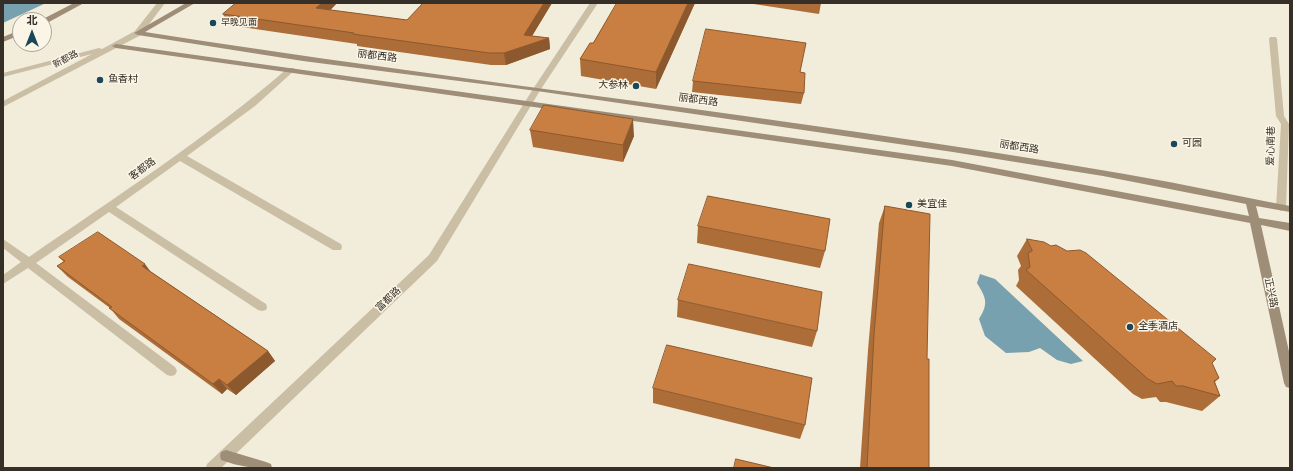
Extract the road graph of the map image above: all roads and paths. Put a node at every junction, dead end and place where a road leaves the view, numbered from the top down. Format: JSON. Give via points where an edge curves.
{"nodes":[{"id":1,"x":80,"y":3,"type":"edge"},
{"id":2,"x":160,"y":3,"type":"edge"},
{"id":3,"x":191,"y":3,"type":"edge"},
{"id":4,"x":594,"y":3,"type":"edge"},
{"id":5,"x":52,"y":16,"type":"edge"},
{"id":6,"x":138,"y":33,"type":"junction"},
{"id":7,"x":1272,"y":39,"type":"dead end"},
{"id":8,"x":116,"y":46,"type":"junction"},
{"id":9,"x":291,"y":70,"type":"junction"},
{"id":10,"x":3,"y":75,"type":"edge"},
{"id":11,"x":537,"y":89,"type":"junction"},
{"id":12,"x":530,"y":102,"type":"junction"},
{"id":13,"x":3,"y":104,"type":"edge"},
{"id":14,"x":179,"y":156,"type":"junction"},
{"id":15,"x":1251,"y":203,"type":"junction"},
{"id":16,"x":110,"y":208,"type":"junction"},
{"id":17,"x":1281,"y":208,"type":"junction"},
{"id":18,"x":1290,"y":209,"type":"edge"},
{"id":19,"x":1254,"y":220,"type":"junction"},
{"id":20,"x":1290,"y":227,"type":"edge"},
{"id":21,"x":3,"y":244,"type":"edge"},
{"id":22,"x":337,"y":247,"type":"dead end"},
{"id":23,"x":29,"y":263,"type":"junction"},
{"id":24,"x":3,"y":280,"type":"edge"},
{"id":25,"x":262,"y":307,"type":"dead end"},
{"id":26,"x":171,"y":371,"type":"dead end"},
{"id":27,"x":1290,"y":382,"type":"edge"},
{"id":28,"x":226,"y":456,"type":"junction"},
{"id":29,"x":212,"y":468,"type":"edge"},
{"id":30,"x":266,"y":468,"type":"edge"}],
"edges":[{"from":1,"to":5,"type":"main road"},
{"from":2,"to":6,"type":"street"},
{"from":3,"to":6,"type":"main road"},
{"from":4,"to":11,"type":"street","name":"富都路"},
{"from":6,"to":8,"type":"street","name":"新都路"},
{"from":6,"to":11,"type":"main road","name":"丽都西路","via":[[303,59]]},
{"from":7,"to":17,"type":"street","name":"爱心南巷","via":[[1280,116],[1285,124]]},
{"from":8,"to":9,"type":"main road"},
{"from":8,"to":10,"type":"street"},
{"from":8,"to":13,"type":"street","name":"新都路"},
{"from":9,"to":12,"type":"main road"},
{"from":9,"to":14,"type":"street","name":"客都路","via":[[252,104]]},
{"from":11,"to":12,"type":"street","name":"富都路"},
{"from":11,"to":15,"type":"main road","name":"丽都西路","via":[[1104,173]]},
{"from":12,"to":19,"type":"main road","via":[[952,163]]},
{"from":12,"to":28,"type":"street","name":"富都路","via":[[433,258]]},
{"from":14,"to":16,"type":"street","name":"客都路"},
{"from":14,"to":22,"type":"street"},
{"from":15,"to":17,"type":"main road","name":"丽都西路"},
{"from":15,"to":19,"type":"main road","name":"正兴路"},
{"from":16,"to":23,"type":"street","name":"客都路"},
{"from":16,"to":25,"type":"street"},
{"from":17,"to":18,"type":"main road","name":"丽都西路"},
{"from":19,"to":20,"type":"main road"},
{"from":19,"to":27,"type":"main road","name":"正兴路"},
{"from":21,"to":23,"type":"street"},
{"from":23,"to":24,"type":"street","name":"客都路"},
{"from":23,"to":26,"type":"street"},
{"from":28,"to":29,"type":"street","name":"富都路"},
{"from":28,"to":30,"type":"main road"}]}
